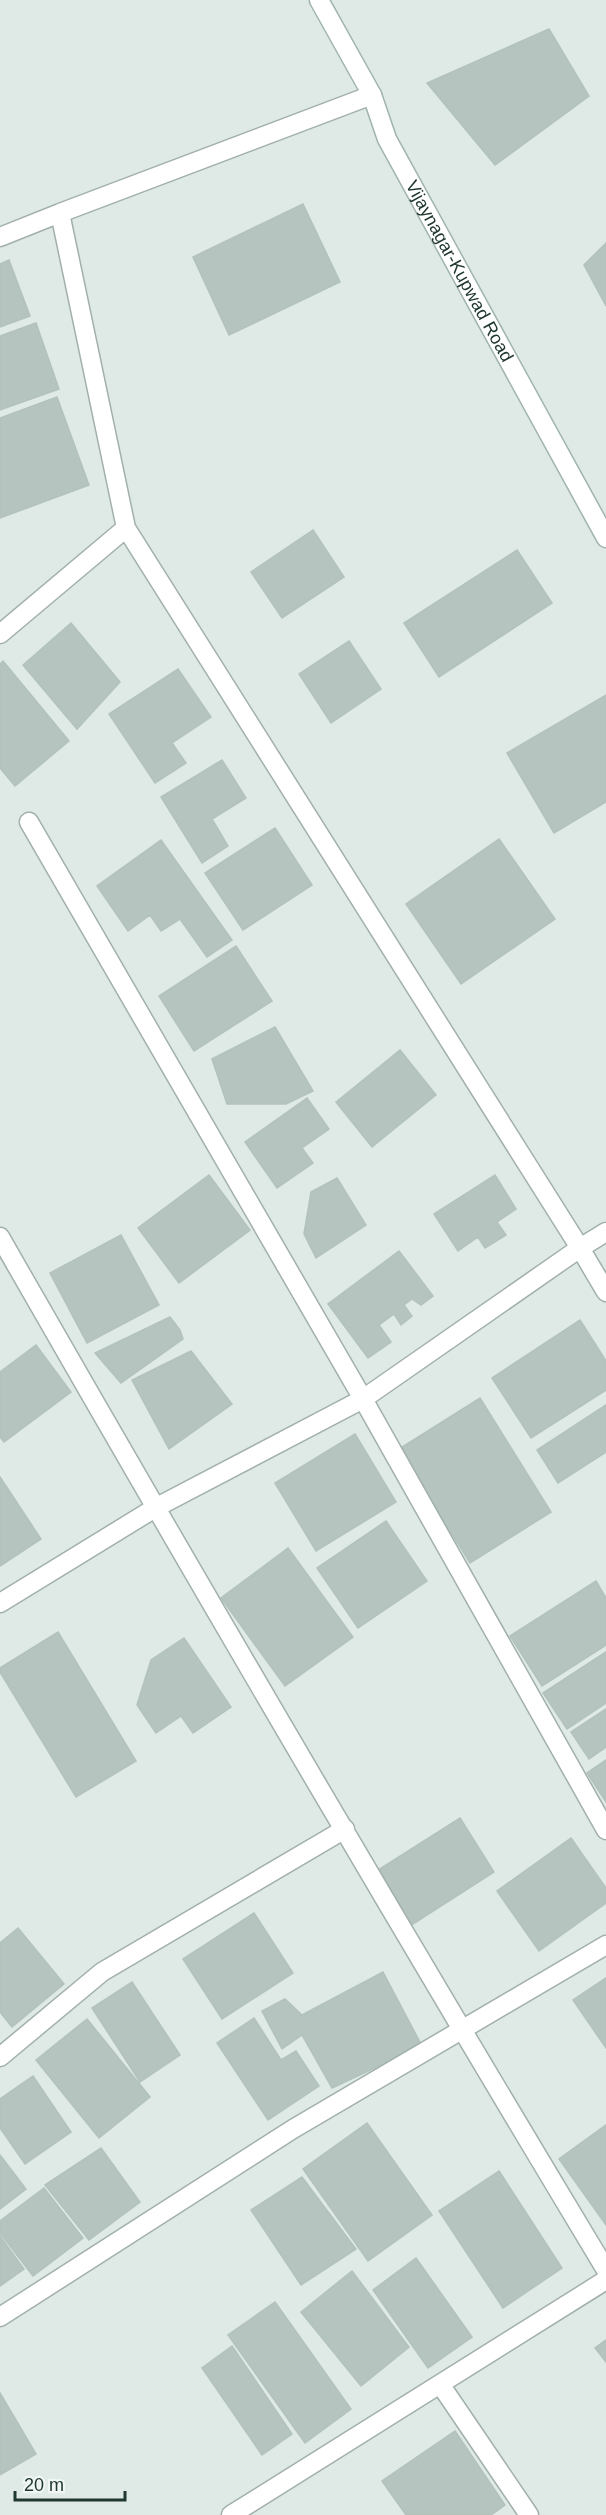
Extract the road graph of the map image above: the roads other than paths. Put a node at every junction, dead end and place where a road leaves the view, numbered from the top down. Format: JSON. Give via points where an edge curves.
{"nodes":[{"id":1,"x":319,"y":0,"type":"edge"},
{"id":2,"x":372,"y":94,"type":"junction"},
{"id":3,"x":60,"y":213,"type":"junction"},
{"id":4,"x":0,"y":237,"type":"edge"},
{"id":5,"x":126,"y":528,"type":"junction"},
{"id":6,"x":606,"y":538,"type":"edge"},
{"id":7,"x":0,"y":634,"type":"edge"},
{"id":8,"x":29,"y":822,"type":"dead end"},
{"id":9,"x":606,"y":1232,"type":"edge"},
{"id":10,"x":0,"y":1237,"type":"edge"},
{"id":11,"x":580,"y":1248,"type":"junction"},
{"id":12,"x":606,"y":1292,"type":"edge"},
{"id":13,"x":363,"y":1399,"type":"junction"},
{"id":14,"x":155,"y":1508,"type":"junction"},
{"id":15,"x":0,"y":1603,"type":"edge"},
{"id":16,"x":345,"y":1829,"type":"junction"},
{"id":17,"x":606,"y":1830,"type":"edge"},
{"id":18,"x":606,"y":1945,"type":"edge"},
{"id":19,"x":461,"y":2030,"type":"junction"},
{"id":20,"x":0,"y":2057,"type":"edge"},
{"id":21,"x":606,"y":2270,"type":"edge"},
{"id":22,"x":606,"y":2280,"type":"edge"},
{"id":23,"x":0,"y":2317,"type":"edge"},
{"id":24,"x":440,"y":2384,"type":"junction"},
{"id":25,"x":231,"y":2515,"type":"edge"},
{"id":26,"x":529,"y":2515,"type":"edge"}],
"edges":[{"from":1,"to":2,"type":"street","name":"Vijaynagar-Kupwad Road"},
{"from":2,"to":3,"type":"street"},
{"from":2,"to":6,"type":"street","name":"Vijaynagar-Kupwad Road","via":[[387,139]]},
{"from":3,"to":4,"type":"street"},
{"from":3,"to":5,"type":"street"},
{"from":5,"to":7,"type":"street"},
{"from":5,"to":11,"type":"street"},
{"from":8,"to":13,"type":"street"},
{"from":9,"to":11,"type":"street"},
{"from":10,"to":14,"type":"street"},
{"from":11,"to":12,"type":"street"},
{"from":11,"to":13,"type":"street"},
{"from":13,"to":14,"type":"street"},
{"from":13,"to":17,"type":"street"},
{"from":14,"to":15,"type":"street"},
{"from":14,"to":16,"type":"street"},
{"from":16,"to":19,"type":"street"},
{"from":16,"to":20,"type":"street","via":[[102,1972]]},
{"from":18,"to":19,"type":"street"},
{"from":19,"to":21,"type":"street"},
{"from":19,"to":23,"type":"street","via":[[293,2129]]},
{"from":22,"to":24,"type":"street"},
{"from":24,"to":25,"type":"street"},
{"from":24,"to":26,"type":"street"}]}
